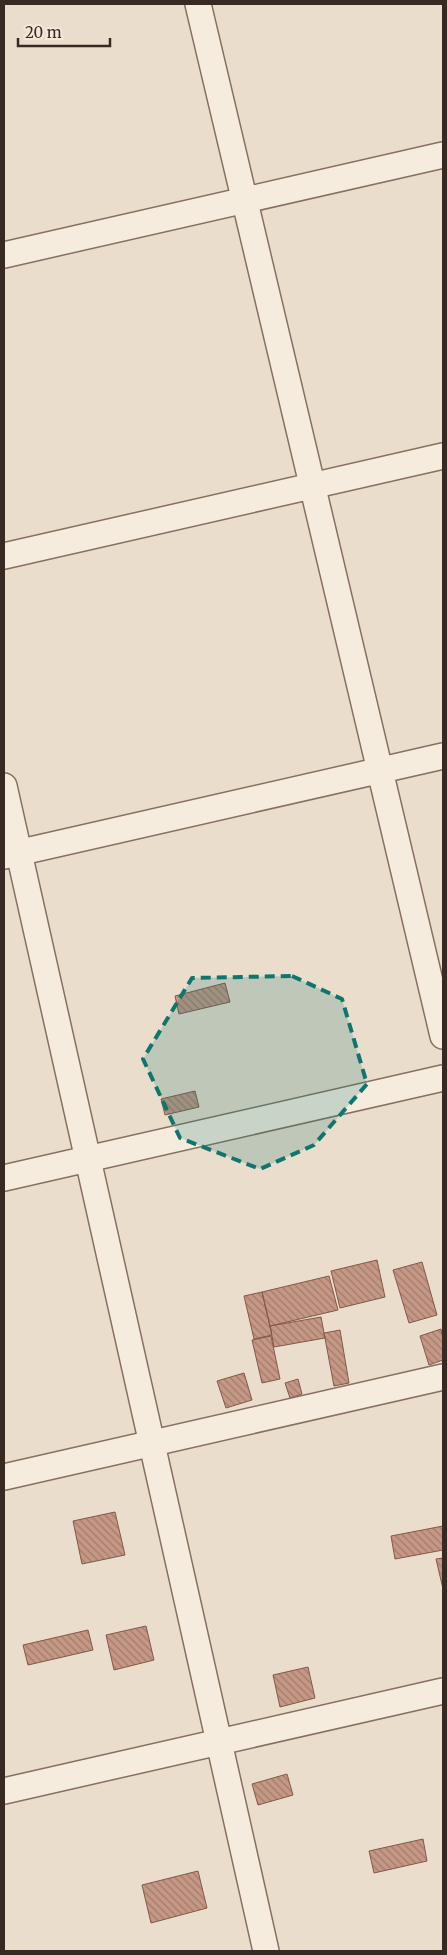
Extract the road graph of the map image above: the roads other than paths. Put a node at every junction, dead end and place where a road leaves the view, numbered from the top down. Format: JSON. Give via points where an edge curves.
{"nodes":[{"id":1,"x":198,"y":4,"type":"edge"},
{"id":2,"x":443,"y":155,"type":"edge"},
{"id":3,"x":245,"y":200,"type":"junction"},
{"id":4,"x":4,"y":255,"type":"edge"},
{"id":5,"x":443,"y":456,"type":"edge"},
{"id":6,"x":312,"y":486,"type":"junction"},
{"id":7,"x":4,"y":556,"type":"edge"},
{"id":8,"x":443,"y":756,"type":"edge"},
{"id":9,"x":380,"y":771,"type":"junction"},
{"id":10,"x":4,"y":786,"type":"edge"},
{"id":11,"x":11,"y":854,"type":"edge"},
{"id":12,"x":443,"y":1036,"type":"edge"},
{"id":13,"x":443,"y":1078,"type":"edge"},
{"id":14,"x":88,"y":1159,"type":"junction"},
{"id":15,"x":4,"y":1178,"type":"edge"},
{"id":16,"x":443,"y":1377,"type":"edge"},
{"id":17,"x":152,"y":1443,"type":"junction"},
{"id":18,"x":4,"y":1477,"type":"edge"},
{"id":19,"x":443,"y":1691,"type":"edge"},
{"id":20,"x":219,"y":1742,"type":"junction"},
{"id":21,"x":4,"y":1791,"type":"edge"},
{"id":22,"x":266,"y":1951,"type":"edge"}],
"edges":[{"from":1,"to":3,"type":"street"},
{"from":2,"to":3,"type":"street"},
{"from":3,"to":4,"type":"street"},
{"from":3,"to":6,"type":"street"},
{"from":5,"to":6,"type":"street"},
{"from":6,"to":7,"type":"street"},
{"from":6,"to":9,"type":"street"},
{"from":8,"to":9,"type":"street"},
{"from":9,"to":11,"type":"street"},
{"from":9,"to":12,"type":"street"},
{"from":10,"to":11,"type":"street"},
{"from":11,"to":14,"type":"street"},
{"from":13,"to":14,"type":"street"},
{"from":14,"to":15,"type":"street"},
{"from":14,"to":17,"type":"street"},
{"from":16,"to":17,"type":"street"},
{"from":17,"to":18,"type":"street"},
{"from":17,"to":20,"type":"street"},
{"from":19,"to":20,"type":"street"},
{"from":20,"to":21,"type":"street"},
{"from":20,"to":22,"type":"street"}]}
